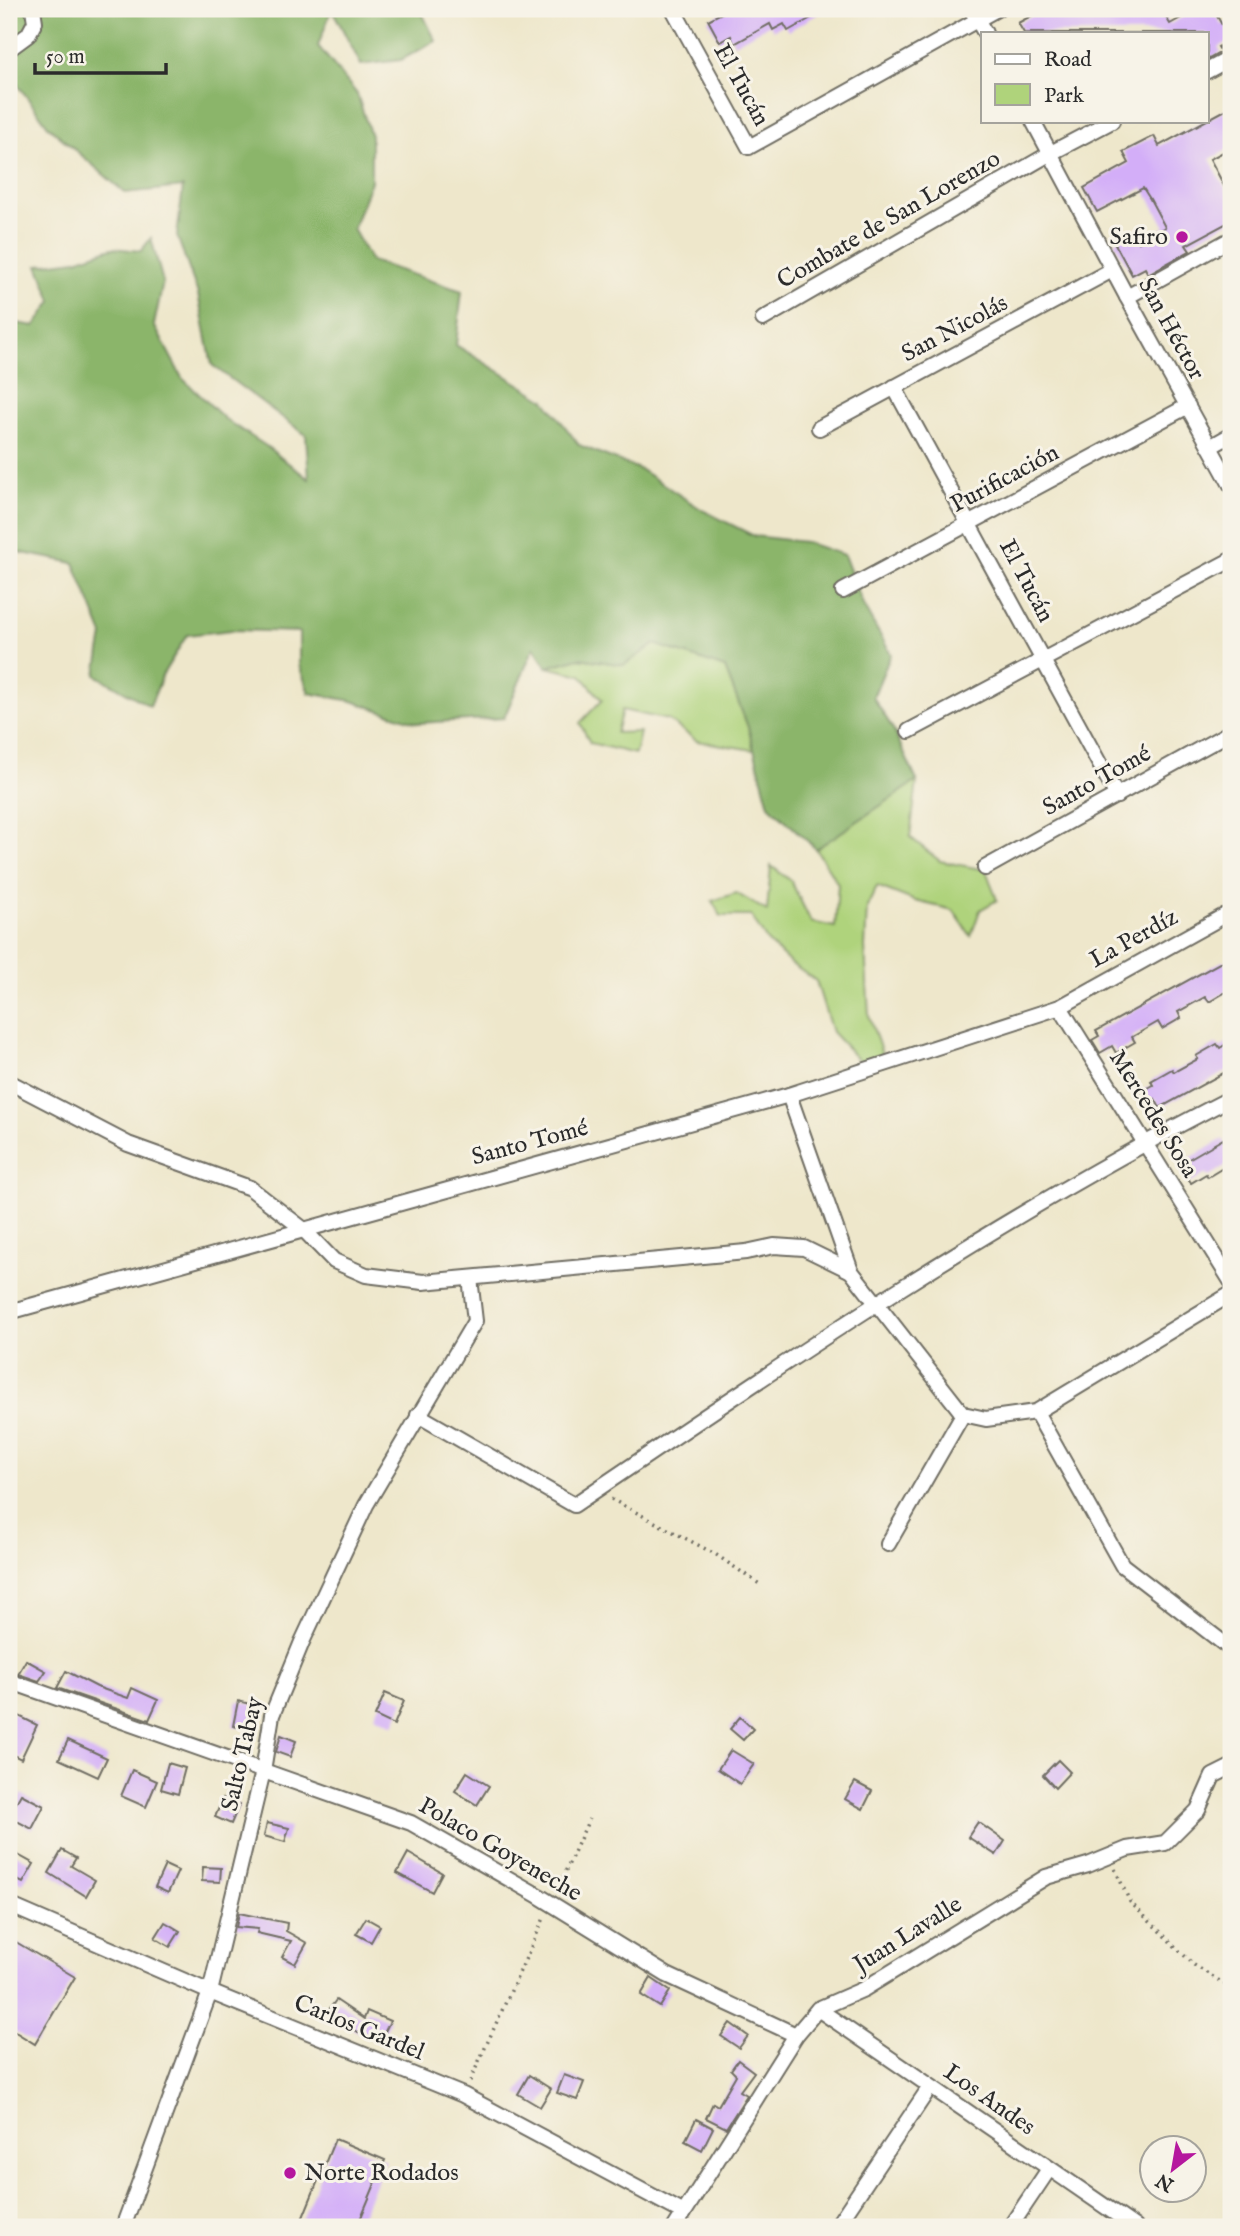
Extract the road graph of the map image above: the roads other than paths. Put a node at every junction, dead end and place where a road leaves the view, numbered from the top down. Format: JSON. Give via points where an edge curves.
{"nodes":[{"id":1,"x":33,"y":9,"type":"edge"},
{"id":2,"x":673,"y":9,"type":"edge"},
{"id":3,"x":997,"y":9,"type":"edge"},
{"id":4,"x":978,"y":21,"type":"edge"},
{"id":5,"x":9,"y":49,"type":"edge"},
{"id":6,"x":1231,"y":58,"type":"edge"},
{"id":7,"x":1208,"y":70,"type":"edge"},
{"id":8,"x":1034,"y":122,"type":"edge"},
{"id":9,"x":1110,"y":122,"type":"edge"},
{"id":10,"x":1051,"y":153,"type":"junction"},
{"id":11,"x":1231,"y":239,"type":"edge"},
{"id":12,"x":1112,"y":270,"type":"junction"},
{"id":13,"x":1127,"y":298,"type":"junction"},
{"id":14,"x":763,"y":319,"type":"dead end"},
{"id":15,"x":894,"y":387,"type":"junction"},
{"id":16,"x":1188,"y":406,"type":"junction"},
{"id":17,"x":819,"y":428,"type":"dead end"},
{"id":18,"x":1231,"y":435,"type":"edge"},
{"id":19,"x":1210,"y":447,"type":"junction"},
{"id":20,"x":1231,"y":485,"type":"edge"},
{"id":21,"x":969,"y":524,"type":"junction"},
{"id":22,"x":1231,"y":560,"type":"edge"},
{"id":23,"x":843,"y":591,"type":"dead end"},
{"id":24,"x":1044,"y":661,"type":"junction"},
{"id":25,"x":909,"y":731,"type":"dead end"},
{"id":26,"x":1231,"y":732,"type":"edge"},
{"id":27,"x":1117,"y":796,"type":"junction"},
{"id":28,"x":985,"y":868,"type":"dead end"},
{"id":29,"x":1231,"y":912,"type":"edge"},
{"id":30,"x":1059,"y":1007,"type":"junction"},
{"id":31,"x":9,"y":1082,"type":"edge"},
{"id":32,"x":789,"y":1095,"type":"junction"},
{"id":33,"x":1231,"y":1098,"type":"edge"},
{"id":34,"x":1143,"y":1143,"type":"junction"},
{"id":35,"x":303,"y":1229,"type":"junction"},
{"id":36,"x":851,"y":1270,"type":"junction"},
{"id":37,"x":470,"y":1278,"type":"junction"},
{"id":38,"x":1231,"y":1281,"type":"edge"},
{"id":39,"x":1231,"y":1294,"type":"edge"},
{"id":40,"x":875,"y":1303,"type":"junction"},
{"id":41,"x":9,"y":1312,"type":"edge"},
{"id":42,"x":1036,"y":1412,"type":"junction"},
{"id":43,"x":964,"y":1414,"type":"junction"},
{"id":44,"x":418,"y":1415,"type":"junction"},
{"id":45,"x":888,"y":1544,"type":"dead end"},
{"id":46,"x":1231,"y":1649,"type":"edge"},
{"id":47,"x":9,"y":1681,"type":"edge"},
{"id":48,"x":1231,"y":1767,"type":"edge"},
{"id":49,"x":263,"y":1771,"type":"junction"},
{"id":50,"x":9,"y":1905,"type":"edge"},
{"id":51,"x":210,"y":1992,"type":"junction"},
{"id":52,"x":818,"y":2009,"type":"junction"},
{"id":53,"x":796,"y":2035,"type":"junction"},
{"id":54,"x":930,"y":2087,"type":"junction"},
{"id":55,"x":1049,"y":2169,"type":"junction"},
{"id":56,"x":684,"y":2213,"type":"junction"},
{"id":57,"x":123,"y":2227,"type":"edge"},
{"id":58,"x":675,"y":2227,"type":"edge"},
{"id":59,"x":836,"y":2227,"type":"edge"},
{"id":60,"x":1010,"y":2227,"type":"edge"},
{"id":61,"x":1135,"y":2227,"type":"edge"}],
"edges":[{"from":1,"to":5,"type":"street","via":[[35,22],[28,35]]},
{"from":2,"to":4,"type":"street","name":"El Tucán","via":[[749,147]]},
{"from":3,"to":4,"type":"street"},
{"from":6,"to":7,"type":"street"},
{"from":8,"to":10,"type":"street","name":"San Héctor"},
{"from":9,"to":10,"type":"street","name":"Combate de San Lorenzo"},
{"from":10,"to":12,"type":"street","name":"San Héctor"},
{"from":10,"to":14,"type":"street","name":"Combate de San Lorenzo"},
{"from":11,"to":13,"type":"street"},
{"from":12,"to":13,"type":"street","name":"San Héctor"},
{"from":12,"to":15,"type":"street","name":"San Nicolás"},
{"from":13,"to":16,"type":"street","name":"San Héctor"},
{"from":15,"to":17,"type":"street","name":"San Nicolás"},
{"from":15,"to":21,"type":"street","name":"El Tucán"},
{"from":16,"to":19,"type":"street","name":"San Héctor"},
{"from":16,"to":21,"type":"street","name":"Purificación"},
{"from":18,"to":19,"type":"street"},
{"from":19,"to":20,"type":"street","name":"San Héctor"},
{"from":21,"to":23,"type":"street","name":"Purificación"},
{"from":21,"to":24,"type":"street","name":"El Tucán"},
{"from":22,"to":24,"type":"street"},
{"from":24,"to":25,"type":"street"},
{"from":24,"to":27,"type":"street","name":"El Tucán"},
{"from":26,"to":27,"type":"street","name":"Santo Tomé"},
{"from":27,"to":28,"type":"street","name":"Santo Tomé"},
{"from":29,"to":30,"type":"street","name":"La Perdíz"},
{"from":30,"to":32,"type":"street","name":"Santo Tomé"},
{"from":30,"to":34,"type":"street","name":"Mercedes Sosa"},
{"from":31,"to":35,"type":"street","via":[[128,1144],[250,1188]]},
{"from":32,"to":35,"type":"street","name":"Santo Tomé"},
{"from":32,"to":36,"type":"street"},
{"from":33,"to":34,"type":"street"},
{"from":34,"to":38,"type":"street","name":"Mercedes Sosa"},
{"from":34,"to":40,"type":"street"},
{"from":35,"to":37,"type":"street","via":[[334,1261],[366,1275],[423,1282]]},
{"from":35,"to":41,"type":"street","name":"Santo Tomé"},
{"from":36,"to":37,"type":"street","via":[[804,1248],[774,1246]]},
{"from":36,"to":40,"type":"street"},
{"from":37,"to":44,"type":"street","name":"Salto Tabay","via":[[475,1321]]},
{"from":39,"to":42,"type":"street"},
{"from":40,"to":43,"type":"street"},
{"from":40,"to":44,"type":"street","via":[[574,1505]]},
{"from":42,"to":43,"type":"street","via":[[986,1419]]},
{"from":42,"to":46,"type":"street","via":[[1122,1565]]},
{"from":43,"to":45,"type":"street"},
{"from":44,"to":49,"type":"street","name":"Salto Tabay","via":[[366,1505],[302,1642],[271,1715]]},
{"from":47,"to":49,"type":"street","name":"Polaco Goyeneche"},
{"from":48,"to":52,"type":"street","name":"Juan Lavalle","via":[[1213,1776],[1198,1810],[1165,1843],[1127,1849],[1046,1877],[864,1989]]},
{"from":49,"to":51,"type":"street","name":"Salto Tabay"},
{"from":49,"to":53,"type":"street","name":"Polaco Goyeneche","via":[[411,1823],[667,1975]]},
{"from":50,"to":51,"type":"street","name":"Carlos Gardel"},
{"from":51,"to":56,"type":"street","name":"Carlos Gardel","via":[[463,2095]]},
{"from":51,"to":57,"type":"street","name":"Salto Tabay"},
{"from":52,"to":53,"type":"street","name":"Juan Lavalle"},
{"from":52,"to":54,"type":"street","name":"Los Andes"},
{"from":53,"to":56,"type":"street","name":"Juan Lavalle"},
{"from":54,"to":55,"type":"street","name":"Los Andes"},
{"from":54,"to":59,"type":"street"},
{"from":55,"to":60,"type":"street"},
{"from":55,"to":61,"type":"street","name":"Los Andes"},
{"from":56,"to":58,"type":"street","name":"Juan Lavalle"}]}
